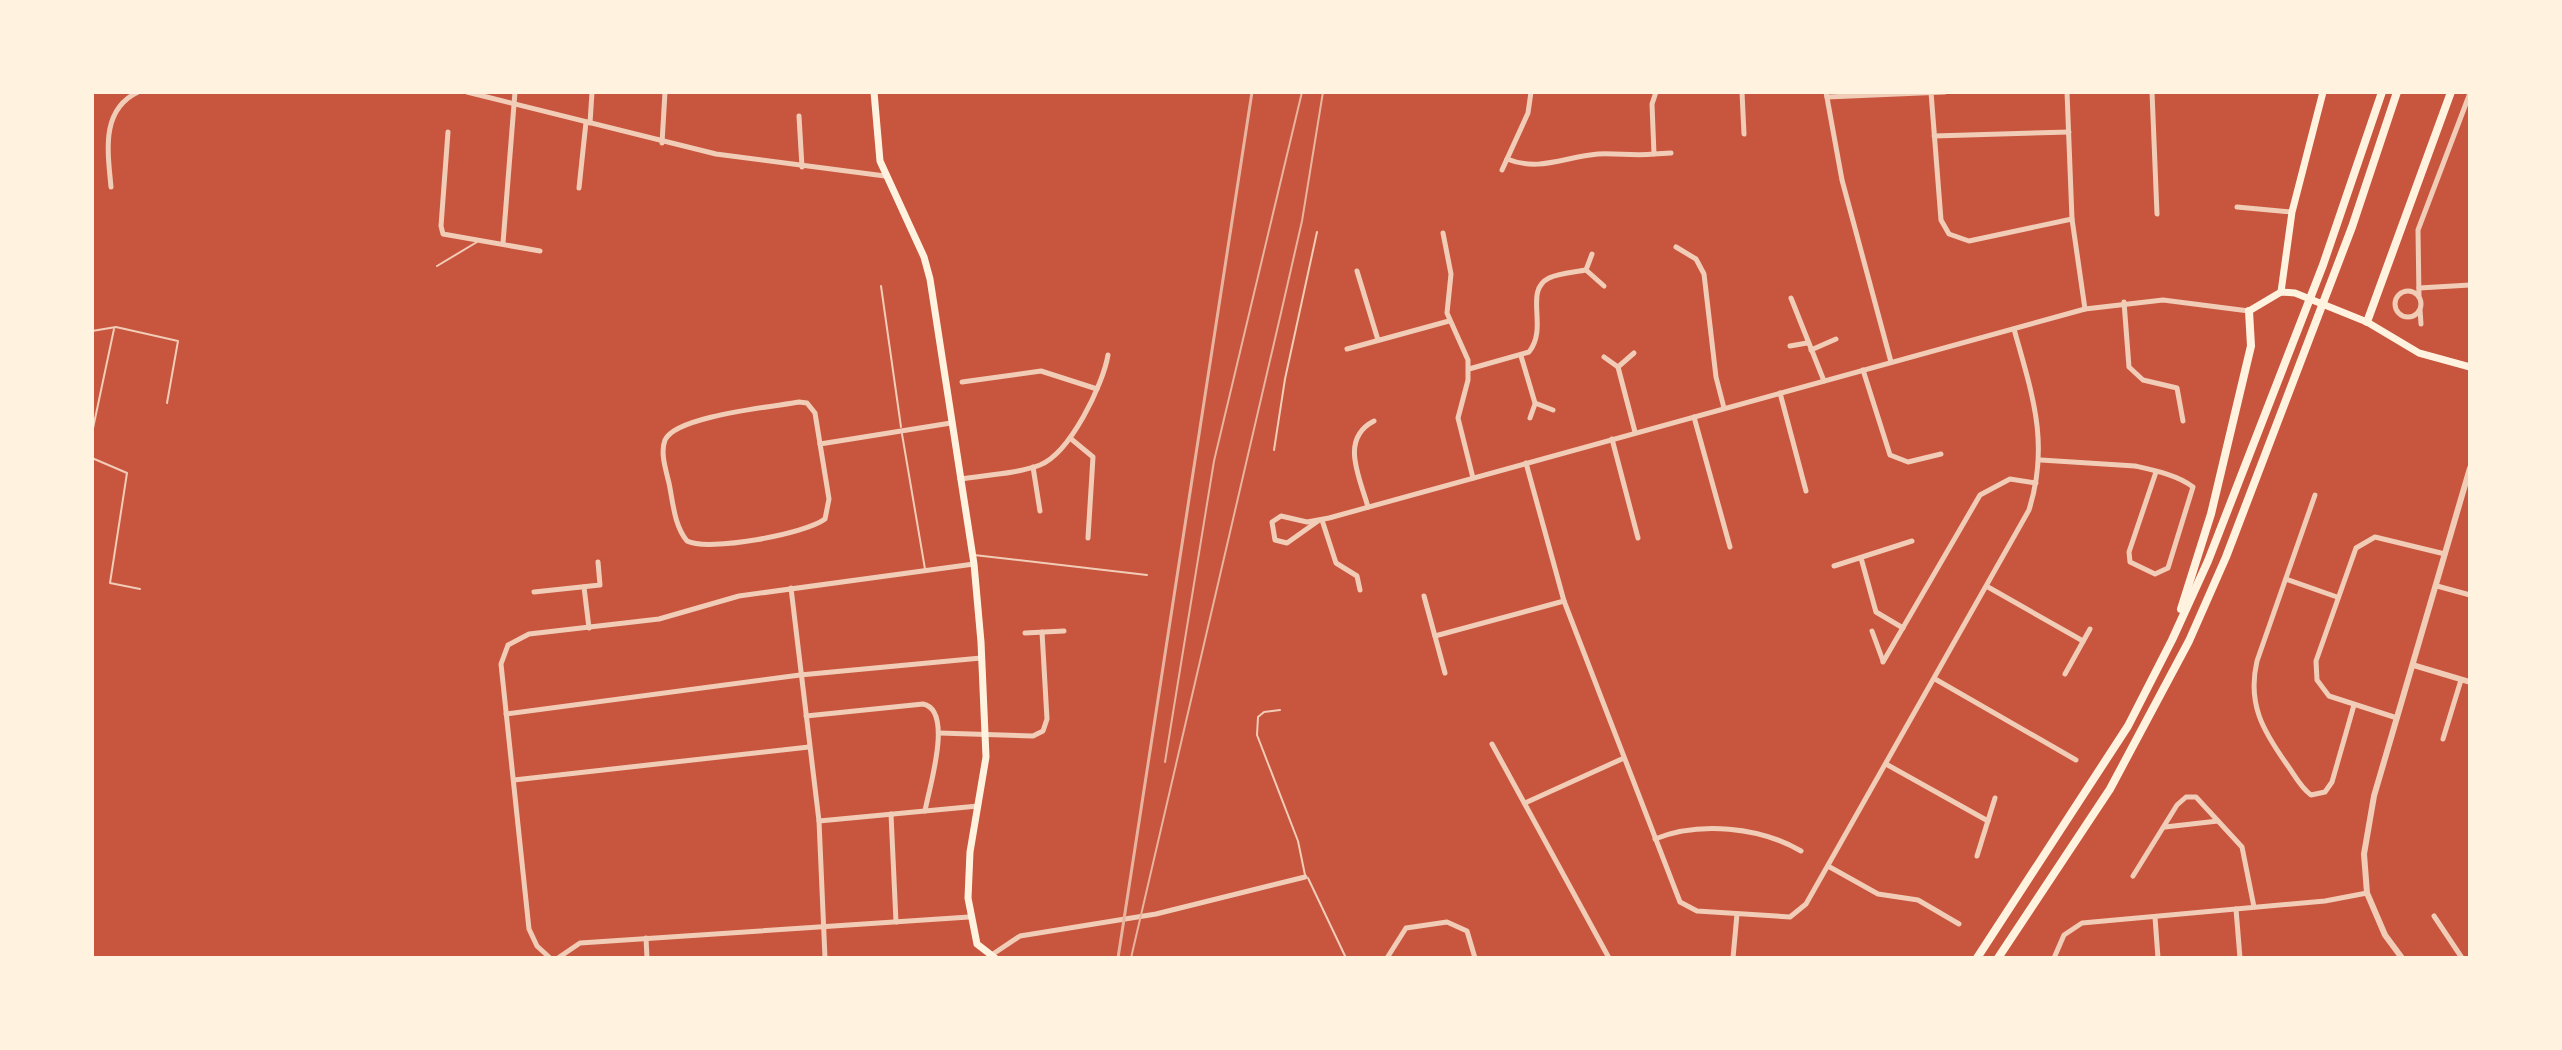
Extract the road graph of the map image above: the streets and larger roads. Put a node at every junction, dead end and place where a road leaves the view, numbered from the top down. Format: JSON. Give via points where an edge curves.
{"nodes":[{"id":1,"x":138,"y":92,"type":"edge"},
{"id":2,"x":467,"y":92,"type":"edge"},
{"id":3,"x":515,"y":92,"type":"edge"},
{"id":4,"x":592,"y":92,"type":"edge"},
{"id":5,"x":665,"y":92,"type":"edge"},
{"id":6,"x":874,"y":92,"type":"edge"},
{"id":7,"x":1531,"y":92,"type":"edge"},
{"id":8,"x":1656,"y":92,"type":"edge"},
{"id":9,"x":1742,"y":92,"type":"edge"},
{"id":10,"x":1931,"y":92,"type":"edge"},
{"id":11,"x":1944,"y":92,"type":"edge"},
{"id":12,"x":2067,"y":92,"type":"edge"},
{"id":13,"x":2152,"y":92,"type":"edge"},
{"id":14,"x":2323,"y":92,"type":"edge"},
{"id":15,"x":2382,"y":92,"type":"edge"},
{"id":16,"x":2397,"y":92,"type":"edge"},
{"id":17,"x":1910,"y":93,"type":"edge"},
{"id":18,"x":2470,"y":93,"type":"edge"},
{"id":19,"x":1827,"y":94,"type":"edge"},
{"id":20,"x":2449,"y":95,"type":"edge"},
{"id":21,"x":514,"y":101,"type":"junction"},
{"id":22,"x":799,"y":116,"type":"dead end"},
{"id":23,"x":588,"y":122,"type":"junction"},
{"id":24,"x":448,"y":132,"type":"dead end"},
{"id":25,"x":2069,"y":132,"type":"junction"},
{"id":26,"x":1744,"y":134,"type":"dead end"},
{"id":27,"x":1934,"y":136,"type":"junction"},
{"id":28,"x":662,"y":143,"type":"junction"},
{"id":29,"x":1671,"y":153,"type":"dead end"},
{"id":30,"x":1654,"y":154,"type":"junction"},
{"id":31,"x":1507,"y":159,"type":"junction"},
{"id":32,"x":802,"y":167,"type":"junction"},
{"id":33,"x":1502,"y":170,"type":"dead end"},
{"id":34,"x":885,"y":176,"type":"junction"},
{"id":35,"x":111,"y":187,"type":"dead end"},
{"id":36,"x":579,"y":188,"type":"dead end"},
{"id":37,"x":2237,"y":207,"type":"dead end"},
{"id":38,"x":2292,"y":212,"type":"junction"},
{"id":39,"x":2157,"y":214,"type":"dead end"},
{"id":40,"x":2072,"y":219,"type":"junction"},
{"id":41,"x":1443,"y":233,"type":"dead end"},
{"id":42,"x":503,"y":243,"type":"junction"},
{"id":43,"x":1676,"y":247,"type":"dead end"},
{"id":44,"x":540,"y":251,"type":"dead end"},
{"id":45,"x":1592,"y":254,"type":"dead end"},
{"id":46,"x":1586,"y":270,"type":"junction"},
{"id":47,"x":1357,"y":271,"type":"dead end"},
{"id":48,"x":2470,"y":285,"type":"edge"},
{"id":49,"x":1604,"y":286,"type":"dead end"},
{"id":50,"x":2419,"y":288,"type":"junction"},
{"id":51,"x":2281,"y":292,"type":"junction"},
{"id":52,"x":2419,"y":297,"type":"junction"},
{"id":53,"x":1791,"y":298,"type":"dead end"},
{"id":54,"x":2124,"y":302,"type":"junction"},
{"id":55,"x":2085,"y":309,"type":"junction"},
{"id":56,"x":2420,"y":309,"type":"junction"},
{"id":57,"x":2249,"y":311,"type":"junction"},
{"id":58,"x":1449,"y":321,"type":"junction"},
{"id":59,"x":2367,"y":322,"type":"junction"},
{"id":60,"x":2421,"y":324,"type":"dead end"},
{"id":61,"x":2014,"y":329,"type":"junction"},
{"id":62,"x":1836,"y":339,"type":"dead end"},
{"id":63,"x":1378,"y":340,"type":"junction"},
{"id":64,"x":1807,"y":343,"type":"junction"},
{"id":65,"x":1790,"y":346,"type":"dead end"},
{"id":66,"x":1347,"y":349,"type":"dead end"},
{"id":67,"x":1811,"y":350,"type":"junction"},
{"id":68,"x":1634,"y":353,"type":"dead end"},
{"id":69,"x":1108,"y":355,"type":"dead end"},
{"id":70,"x":1521,"y":356,"type":"junction"},
{"id":71,"x":1604,"y":357,"type":"dead end"},
{"id":72,"x":1891,"y":362,"type":"junction"},
{"id":73,"x":1618,"y":367,"type":"junction"},
{"id":74,"x":2470,"y":367,"type":"edge"},
{"id":75,"x":1469,"y":369,"type":"junction"},
{"id":76,"x":1863,"y":369,"type":"junction"},
{"id":77,"x":1824,"y":381,"type":"junction"},
{"id":78,"x":962,"y":382,"type":"dead end"},
{"id":79,"x":1097,"y":389,"type":"junction"},
{"id":80,"x":1780,"y":393,"type":"junction"},
{"id":81,"x":1535,"y":403,"type":"junction"},
{"id":82,"x":1724,"y":408,"type":"junction"},
{"id":83,"x":1553,"y":410,"type":"dead end"},
{"id":84,"x":1694,"y":416,"type":"junction"},
{"id":85,"x":1530,"y":418,"type":"dead end"},
{"id":86,"x":1374,"y":421,"type":"dead end"},
{"id":87,"x":2183,"y":421,"type":"dead end"},
{"id":88,"x":951,"y":423,"type":"junction"},
{"id":89,"x":1635,"y":432,"type":"junction"},
{"id":90,"x":1070,"y":438,"type":"junction"},
{"id":91,"x":1611,"y":438,"type":"junction"},
{"id":92,"x":820,"y":444,"type":"junction"},
{"id":93,"x":1941,"y":454,"type":"dead end"},
{"id":94,"x":2040,"y":460,"type":"junction"},
{"id":95,"x":1526,"y":463,"type":"junction"},
{"id":96,"x":1033,"y":467,"type":"junction"},
{"id":97,"x":2470,"y":468,"type":"edge"},
{"id":98,"x":2156,"y":472,"type":"junction"},
{"id":99,"x":1474,"y":478,"type":"junction"},
{"id":100,"x":960,"y":479,"type":"junction"},
{"id":101,"x":2036,"y":483,"type":"junction"},
{"id":102,"x":1806,"y":491,"type":"dead end"},
{"id":103,"x":2315,"y":495,"type":"dead end"},
{"id":104,"x":1368,"y":507,"type":"junction"},
{"id":105,"x":1040,"y":511,"type":"dead end"},
{"id":106,"x":1320,"y":520,"type":"junction"},
{"id":107,"x":1088,"y":538,"type":"dead end"},
{"id":108,"x":1638,"y":538,"type":"dead end"},
{"id":109,"x":1912,"y":541,"type":"dead end"},
{"id":110,"x":1730,"y":547,"type":"dead end"},
{"id":111,"x":2446,"y":554,"type":"junction"},
{"id":112,"x":1861,"y":558,"type":"junction"},
{"id":113,"x":598,"y":562,"type":"dead end"},
{"id":114,"x":974,"y":564,"type":"junction"},
{"id":115,"x":1834,"y":566,"type":"dead end"},
{"id":116,"x":2286,"y":579,"type":"junction"},
{"id":117,"x":2437,"y":586,"type":"junction"},
{"id":118,"x":584,"y":587,"type":"junction"},
{"id":119,"x":1988,"y":587,"type":"junction"},
{"id":120,"x":791,"y":588,"type":"junction"},
{"id":121,"x":1360,"y":590,"type":"dead end"},
{"id":122,"x":534,"y":592,"type":"dead end"},
{"id":123,"x":2470,"y":595,"type":"edge"},
{"id":124,"x":1424,"y":596,"type":"dead end"},
{"id":125,"x":2337,"y":597,"type":"junction"},
{"id":126,"x":1564,"y":601,"type":"junction"},
{"id":127,"x":589,"y":628,"type":"junction"},
{"id":128,"x":1903,"y":628,"type":"junction"},
{"id":129,"x":2090,"y":629,"type":"dead end"},
{"id":130,"x":1064,"y":631,"type":"dead end"},
{"id":131,"x":1872,"y":631,"type":"dead end"},
{"id":132,"x":1042,"y":632,"type":"junction"},
{"id":133,"x":1025,"y":633,"type":"dead end"},
{"id":134,"x":1435,"y":636,"type":"junction"},
{"id":135,"x":2172,"y":640,"type":"junction"},
{"id":136,"x":2083,"y":641,"type":"junction"},
{"id":137,"x":981,"y":658,"type":"junction"},
{"id":138,"x":2413,"y":665,"type":"junction"},
{"id":139,"x":1445,"y":673,"type":"dead end"},
{"id":140,"x":2065,"y":674,"type":"dead end"},
{"id":141,"x":800,"y":675,"type":"junction"},
{"id":142,"x":1935,"y":679,"type":"junction"},
{"id":143,"x":2461,"y":680,"type":"junction"},
{"id":144,"x":2470,"y":682,"type":"edge"},
{"id":145,"x":2354,"y":705,"type":"junction"},
{"id":146,"x":506,"y":714,"type":"junction"},
{"id":147,"x":806,"y":716,"type":"junction"},
{"id":148,"x":2398,"y":718,"type":"junction"},
{"id":149,"x":985,"y":732,"type":"junction"},
{"id":150,"x":939,"y":733,"type":"junction"},
{"id":151,"x":2443,"y":739,"type":"dead end"},
{"id":152,"x":1492,"y":744,"type":"dead end"},
{"id":153,"x":809,"y":747,"type":"junction"},
{"id":154,"x":1624,"y":758,"type":"junction"},
{"id":155,"x":2076,"y":760,"type":"dead end"},
{"id":156,"x":1886,"y":764,"type":"junction"},
{"id":157,"x":514,"y":780,"type":"junction"},
{"id":158,"x":1995,"y":798,"type":"dead end"},
{"id":159,"x":1525,"y":803,"type":"junction"},
{"id":160,"x":979,"y":806,"type":"junction"},
{"id":161,"x":925,"y":811,"type":"junction"},
{"id":162,"x":891,"y":814,"type":"junction"},
{"id":163,"x":819,"y":821,"type":"junction"},
{"id":164,"x":1988,"y":821,"type":"junction"},
{"id":165,"x":2219,"y":821,"type":"junction"},
{"id":166,"x":2164,"y":827,"type":"junction"},
{"id":167,"x":1655,"y":839,"type":"junction"},
{"id":168,"x":1801,"y":851,"type":"dead end"},
{"id":169,"x":1977,"y":856,"type":"dead end"},
{"id":170,"x":1828,"y":866,"type":"junction"},
{"id":171,"x":2133,"y":876,"type":"dead end"},
{"id":172,"x":1305,"y":877,"type":"road end"},
{"id":173,"x":2367,"y":893,"type":"junction"},
{"id":174,"x":2254,"y":907,"type":"junction"},
{"id":175,"x":2236,"y":909,"type":"junction"},
{"id":176,"x":1737,"y":914,"type":"junction"},
{"id":177,"x":2434,"y":916,"type":"dead end"},
{"id":178,"x":969,"y":917,"type":"junction"},
{"id":179,"x":2155,"y":917,"type":"junction"},
{"id":180,"x":896,"y":922,"type":"junction"},
{"id":181,"x":1959,"y":924,"type":"dead end"},
{"id":182,"x":824,"y":928,"type":"junction"},
{"id":183,"x":646,"y":938,"type":"junction"},
{"id":184,"x":989,"y":956,"type":"edge"},
{"id":185,"x":2458,"y":957,"type":"edge"},
{"id":186,"x":550,"y":958,"type":"edge"},
{"id":187,"x":558,"y":958,"type":"edge"},
{"id":188,"x":647,"y":958,"type":"edge"},
{"id":189,"x":825,"y":958,"type":"edge"},
{"id":190,"x":1387,"y":958,"type":"edge"},
{"id":191,"x":1475,"y":958,"type":"edge"},
{"id":192,"x":1609,"y":958,"type":"edge"},
{"id":193,"x":1733,"y":958,"type":"edge"},
{"id":194,"x":1977,"y":958,"type":"edge"},
{"id":195,"x":1998,"y":958,"type":"edge"},
{"id":196,"x":2054,"y":958,"type":"edge"},
{"id":197,"x":2158,"y":958,"type":"edge"},
{"id":198,"x":2240,"y":958,"type":"edge"},
{"id":199,"x":2402,"y":958,"type":"edge"}],
"edges":[{"from":1,"to":35,"type":"street","via":[[118,107],[110,126]]},
{"from":2,"to":21,"type":"street"},
{"from":3,"to":21,"type":"street"},
{"from":4,"to":23,"type":"street"},
{"from":5,"to":28,"type":"street"},
{"from":6,"to":34,"type":"main road"},
{"from":7,"to":31,"type":"street","via":[[1528,113]]},
{"from":8,"to":30,"type":"street"},
{"from":9,"to":26,"type":"street"},
{"from":10,"to":11,"type":"street"},
{"from":10,"to":17,"type":"street"},
{"from":10,"to":27,"type":"street"},
{"from":12,"to":25,"type":"street"},
{"from":13,"to":39,"type":"street"},
{"from":14,"to":38,"type":"main road"},
{"from":15,"to":135,"type":"highway","via":[[2323,265]]},
{"from":16,"to":195,"type":"highway","via":[[2347,240],[2189,641],[2110,789]]},
{"from":17,"to":19,"type":"street"},
{"from":18,"to":50,"type":"street","via":[[2418,230]]},
{"from":19,"to":72,"type":"street","via":[[1842,180]]},
{"from":20,"to":59,"type":"highway"},
{"from":21,"to":23,"type":"street"},
{"from":21,"to":42,"type":"street"},
{"from":22,"to":32,"type":"street"},
{"from":23,"to":28,"type":"street"},
{"from":23,"to":36,"type":"street"},
{"from":24,"to":42,"type":"street","via":[[443,234]]},
{"from":25,"to":27,"type":"street"},
{"from":25,"to":40,"type":"street"},
{"from":27,"to":40,"type":"street","via":[[1941,220],[1954,238],[1969,241]]},
{"from":28,"to":32,"type":"street"},
{"from":29,"to":30,"type":"street"},
{"from":30,"to":31,"type":"street","via":[[1599,154],[1547,166]]},
{"from":31,"to":33,"type":"street"},
{"from":32,"to":34,"type":"street"},
{"from":34,"to":88,"type":"main road","via":[[924,257]]},
{"from":37,"to":38,"type":"street"},
{"from":38,"to":51,"type":"main road"},
{"from":40,"to":55,"type":"street"},
{"from":41,"to":58,"type":"street","via":[[1451,274]]},
{"from":42,"to":44,"type":"street"},
{"from":43,"to":82,"type":"street","via":[[1696,259],[1704,274]]},
{"from":45,"to":46,"type":"street"},
{"from":46,"to":49,"type":"street"},
{"from":46,"to":70,"type":"street","via":[[1549,278],[1540,286],[1539,336]]},
{"from":47,"to":63,"type":"street"},
{"from":48,"to":50,"type":"street"},
{"from":50,"to":52,"type":"street"},
{"from":51,"to":57,"type":"main road"},
{"from":51,"to":59,"type":"main road"},
{"from":52,"to":56,"type":"street"},
{"from":52,"to":56,"type":"street","via":[[2403,292],[2395,306],[2407,317]]},
{"from":53,"to":64,"type":"street"},
{"from":54,"to":55,"type":"street"},
{"from":54,"to":57,"type":"street","via":[[2179,301]]},
{"from":54,"to":87,"type":"street","via":[[2129,367],[2143,380],[2177,388]]},
{"from":55,"to":61,"type":"street"},
{"from":56,"to":60,"type":"street"},
{"from":57,"to":135,"type":"highway","via":[[2251,346],[2211,514]]},
{"from":58,"to":63,"type":"street"},
{"from":58,"to":75,"type":"street"},
{"from":59,"to":74,"type":"main road","via":[[2419,353]]},
{"from":61,"to":72,"type":"street"},
{"from":61,"to":94,"type":"street","via":[[2035,407]]},
{"from":62,"to":67,"type":"street"},
{"from":63,"to":66,"type":"street"},
{"from":64,"to":65,"type":"street"},
{"from":64,"to":67,"type":"street"},
{"from":67,"to":77,"type":"street"},
{"from":68,"to":73,"type":"street"},
{"from":69,"to":79,"type":"street"},
{"from":70,"to":75,"type":"street"},
{"from":70,"to":81,"type":"street"},
{"from":71,"to":73,"type":"street"},
{"from":72,"to":76,"type":"street"},
{"from":73,"to":89,"type":"street"},
{"from":75,"to":99,"type":"street","via":[[1458,418]]},
{"from":76,"to":77,"type":"street"},
{"from":76,"to":93,"type":"street","via":[[1890,455],[1908,462]]},
{"from":77,"to":80,"type":"street"},
{"from":78,"to":79,"type":"street","via":[[1041,371]]},
{"from":79,"to":90,"type":"street"},
{"from":80,"to":82,"type":"street"},
{"from":80,"to":102,"type":"street"},
{"from":81,"to":83,"type":"street"},
{"from":81,"to":85,"type":"street"},
{"from":82,"to":84,"type":"street"},
{"from":84,"to":89,"type":"street"},
{"from":84,"to":110,"type":"street"},
{"from":86,"to":104,"type":"street","via":[[1353,447]]},
{"from":88,"to":92,"type":"street"},
{"from":88,"to":100,"type":"main road"},
{"from":89,"to":91,"type":"street"},
{"from":90,"to":96,"type":"street","via":[[1050,460]]},
{"from":90,"to":107,"type":"street","via":[[1093,457]]},
{"from":91,"to":95,"type":"street"},
{"from":91,"to":108,"type":"street"},
{"from":92,"to":92,"type":"street","via":[[829,508],[816,525],[701,547],[681,534],[663,452],[669,433],[678,426],[807,403],[815,413]]},
{"from":94,"to":98,"type":"street","via":[[2125,464]]},
{"from":94,"to":101,"type":"street"},
{"from":95,"to":99,"type":"street"},
{"from":95,"to":126,"type":"street"},
{"from":96,"to":100,"type":"street"},
{"from":96,"to":105,"type":"street"},
{"from":97,"to":111,"type":"street"},
{"from":98,"to":98,"type":"street","via":[[2129,552],[2130,562],[2155,574],[2168,568],[2193,487]]},
{"from":99,"to":104,"type":"street"},
{"from":100,"to":114,"type":"main road"},
{"from":101,"to":119,"type":"street","via":[[2022,527]]},
{"from":101,"to":128,"type":"street","via":[[2010,479],[1980,495]]},
{"from":103,"to":116,"type":"street"},
{"from":104,"to":106,"type":"street"},
{"from":106,"to":106,"type":"street","via":[[1287,543],[1275,540],[1271,531],[1272,522],[1281,516],[1300,522]]},
{"from":106,"to":121,"type":"street","via":[[1334,559],[1357,576]]},
{"from":109,"to":112,"type":"street"},
{"from":111,"to":117,"type":"street"},
{"from":111,"to":125,"type":"street","via":[[2370,538],[2353,553]]},
{"from":112,"to":115,"type":"street"},
{"from":112,"to":128,"type":"street","via":[[1876,612]]},
{"from":113,"to":118,"type":"street","via":[[600,585]]},
{"from":114,"to":120,"type":"street"},
{"from":114,"to":137,"type":"main road"},
{"from":116,"to":125,"type":"street"},
{"from":116,"to":145,"type":"street","via":[[2257,661],[2253,696],[2266,736],[2311,795],[2325,792],[2332,782]]},
{"from":117,"to":123,"type":"street"},
{"from":117,"to":138,"type":"street"},
{"from":118,"to":122,"type":"street"},
{"from":118,"to":127,"type":"street"},
{"from":119,"to":136,"type":"street"},
{"from":119,"to":142,"type":"street"},
{"from":120,"to":127,"type":"street"},
{"from":120,"to":141,"type":"street"},
{"from":124,"to":134,"type":"street"},
{"from":125,"to":145,"type":"street","via":[[2315,674],[2329,696]]},
{"from":126,"to":134,"type":"street"},
{"from":126,"to":154,"type":"street"},
{"from":127,"to":146,"type":"street","via":[[516,638],[502,657]]},
{"from":128,"to":131,"type":"street","via":[[1883,662]]},
{"from":129,"to":136,"type":"street"},
{"from":130,"to":132,"type":"street"},
{"from":132,"to":133,"type":"street"},
{"from":132,"to":149,"type":"street","via":[[1047,719],[1043,731],[1033,736]]},
{"from":134,"to":139,"type":"street"},
{"from":135,"to":194,"type":"highway","via":[[2128,726]]},
{"from":136,"to":140,"type":"street"},
{"from":137,"to":141,"type":"street"},
{"from":137,"to":149,"type":"main road"},
{"from":138,"to":143,"type":"street"},
{"from":138,"to":148,"type":"street"},
{"from":141,"to":146,"type":"street"},
{"from":141,"to":147,"type":"street"},
{"from":142,"to":155,"type":"street"},
{"from":142,"to":156,"type":"street"},
{"from":143,"to":144,"type":"street"},
{"from":143,"to":151,"type":"street"},
{"from":145,"to":148,"type":"street"},
{"from":146,"to":157,"type":"street"},
{"from":147,"to":150,"type":"street","via":[[927,705],[938,715]]},
{"from":147,"to":153,"type":"street"},
{"from":148,"to":173,"type":"street","via":[[2364,854]]},
{"from":149,"to":150,"type":"street"},
{"from":149,"to":160,"type":"main road"},
{"from":150,"to":161,"type":"street"},
{"from":152,"to":159,"type":"street"},
{"from":153,"to":157,"type":"street"},
{"from":153,"to":163,"type":"street"},
{"from":154,"to":159,"type":"street"},
{"from":154,"to":167,"type":"street"},
{"from":156,"to":164,"type":"street"},
{"from":156,"to":170,"type":"street"},
{"from":157,"to":186,"type":"street","via":[[529,929]]},
{"from":158,"to":164,"type":"street"},
{"from":159,"to":192,"type":"street"},
{"from":160,"to":161,"type":"street"},
{"from":160,"to":178,"type":"main road","via":[[969,861]]},
{"from":161,"to":162,"type":"street"},
{"from":162,"to":163,"type":"street"},
{"from":162,"to":180,"type":"street"},
{"from":163,"to":182,"type":"street"},
{"from":164,"to":169,"type":"street"},
{"from":165,"to":166,"type":"street"},
{"from":165,"to":166,"type":"street","via":[[2205,803],[2186,797]]},
{"from":165,"to":174,"type":"street","via":[[2242,847]]},
{"from":166,"to":171,"type":"street"},
{"from":167,"to":168,"type":"street","via":[[1682,828],[1726,830],[1774,837]]},
{"from":167,"to":176,"type":"street","via":[[1685,907]]},
{"from":170,"to":176,"type":"street","via":[[1796,914]]},
{"from":170,"to":181,"type":"street","via":[[1878,894],[1918,900]]},
{"from":172,"to":184,"type":"street","via":[[1156,914],[1020,936]]},
{"from":173,"to":174,"type":"street"},
{"from":173,"to":199,"type":"street","via":[[2385,935]]},
{"from":174,"to":175,"type":"street"},
{"from":175,"to":179,"type":"street"},
{"from":175,"to":198,"type":"street"},
{"from":176,"to":193,"type":"street"},
{"from":177,"to":185,"type":"street"},
{"from":178,"to":180,"type":"street"},
{"from":178,"to":184,"type":"main road","via":[[977,944]]},
{"from":179,"to":196,"type":"street","via":[[2082,923],[2064,935]]},
{"from":179,"to":197,"type":"street"},
{"from":180,"to":182,"type":"street"},
{"from":182,"to":183,"type":"street"},
{"from":182,"to":189,"type":"street"},
{"from":183,"to":187,"type":"street","via":[[580,943]]},
{"from":183,"to":188,"type":"street"},
{"from":190,"to":191,"type":"street","via":[[1406,928],[1447,922],[1467,931]]}]}
